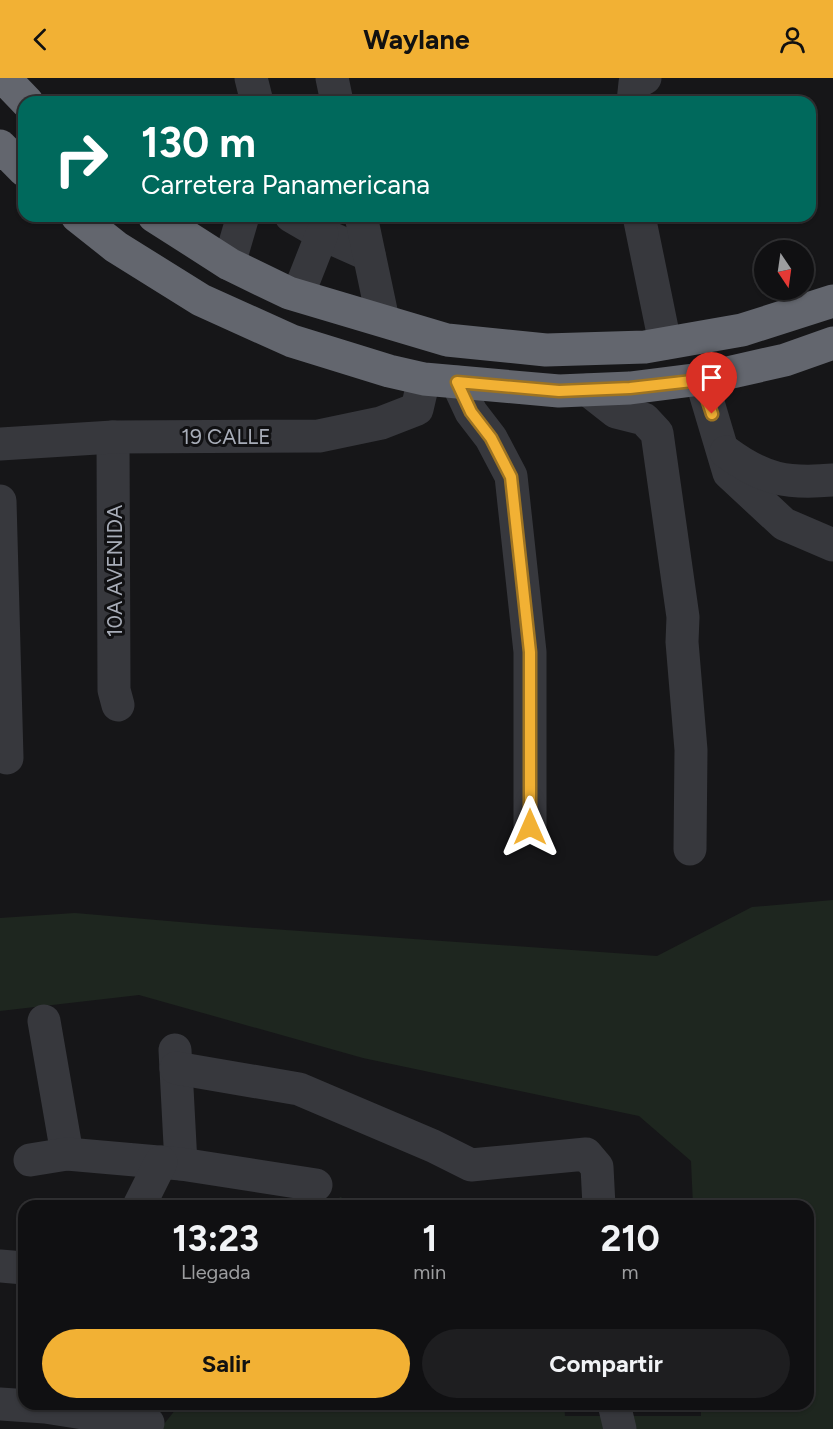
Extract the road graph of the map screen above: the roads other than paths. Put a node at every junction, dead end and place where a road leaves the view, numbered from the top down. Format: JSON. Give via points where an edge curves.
{"nodes":[{"id":1,"x":4,"y":78,"type":"edge"},
{"id":2,"x":251,"y":78,"type":"edge"},
{"id":3,"x":332,"y":78,"type":"edge"},
{"id":4,"x":645,"y":78,"type":"edge"},
{"id":5,"x":21,"y":96,"type":"edge"},
{"id":6,"x":256,"y":96,"type":"edge"},
{"id":7,"x":336,"y":96,"type":"edge"},
{"id":8,"x":634,"y":96,"type":"edge"},
{"id":9,"x":0,"y":146,"type":"edge"},
{"id":10,"x":18,"y":164,"type":"edge"},
{"id":11,"x":85,"y":222,"type":"edge"},
{"id":12,"x":163,"y":222,"type":"edge"},
{"id":13,"x":241,"y":222,"type":"edge"},
{"id":14,"x":301,"y":222,"type":"edge"},
{"id":15,"x":362,"y":222,"type":"edge"},
{"id":16,"x":640,"y":222,"type":"edge"},
{"id":17,"x":322,"y":234,"type":"junction"},
{"id":18,"x":369,"y":255,"type":"junction"},
{"id":19,"x":229,"y":264,"type":"junction"},
{"id":20,"x":298,"y":296,"type":"junction"},
{"id":21,"x":833,"y":301,"type":"edge"},
{"id":22,"x":383,"y":320,"type":"junction"},
{"id":23,"x":665,"y":343,"type":"junction"},
{"id":24,"x":833,"y":343,"type":"edge"},
{"id":25,"x":424,"y":379,"type":"junction"},
{"id":26,"x":701,"y":380,"type":"junction"},
{"id":27,"x":457,"y":382,"type":"junction"},
{"id":28,"x":588,"y":390,"type":"junction"},
{"id":29,"x":113,"y":437,"type":"junction"},
{"id":30,"x":0,"y":444,"type":"edge"},
{"id":31,"x":723,"y":449,"type":"junction"},
{"id":32,"x":833,"y":480,"type":"edge"},
{"id":33,"x":0,"y":501,"type":"edge"},
{"id":34,"x":833,"y":545,"type":"edge"},
{"id":35,"x":118,"y":705,"type":"dead end"},
{"id":36,"x":7,"y":758,"type":"dead end"},
{"id":37,"x":530,"y":827,"type":"dead end"},
{"id":38,"x":690,"y":849,"type":"dead end"},
{"id":39,"x":45,"y":1021,"type":"dead end"},
{"id":40,"x":67,"y":1154,"type":"junction"},
{"id":41,"x":30,"y":1160,"type":"dead end"},
{"id":42,"x":171,"y":1163,"type":"junction"},
{"id":43,"x":316,"y":1185,"type":"dead end"},
{"id":44,"x":143,"y":1200,"type":"edge"},
{"id":45,"x":599,"y":1200,"type":"edge"},
{"id":46,"x":0,"y":1266,"type":"edge"},
{"id":47,"x":18,"y":1268,"type":"edge"},
{"id":48,"x":0,"y":1404,"type":"edge"},
{"id":49,"x":18,"y":1408,"type":"edge"},
{"id":50,"x":615,"y":1410,"type":"edge"},
{"id":51,"x":43,"y":1413,"type":"edge"},
{"id":52,"x":148,"y":1423,"type":"dead end"},
{"id":53,"x":620,"y":1429,"type":"edge"}],
"edges":[{"from":1,"to":5,"type":"highway"},
{"from":2,"to":6,"type":"street"},
{"from":3,"to":7,"type":"street"},
{"from":4,"to":8,"type":"street","via":[[635,84]]},
{"from":9,"to":10,"type":"highway"},
{"from":11,"to":25,"type":"highway","via":[[116,247],[201,300],[292,341]]},
{"from":12,"to":19,"type":"highway"},
{"from":13,"to":19,"type":"street"},
{"from":14,"to":17,"type":"street"},
{"from":15,"to":18,"type":"street"},
{"from":16,"to":23,"type":"street"},
{"from":17,"to":18,"type":"street"},
{"from":17,"to":20,"type":"street"},
{"from":18,"to":22,"type":"street"},
{"from":19,"to":20,"type":"highway"},
{"from":20,"to":22,"type":"highway"},
{"from":21,"to":23,"type":"highway","via":[[742,330]]},
{"from":22,"to":23,"type":"highway","via":[[447,340],[546,350]]},
{"from":24,"to":26,"type":"highway","via":[[785,360]]},
{"from":25,"to":27,"type":"highway"},
{"from":25,"to":29,"type":"street","name":"19 CALLE","via":[[417,409],[381,423],[319,436]]},
{"from":26,"to":28,"type":"highway"},
{"from":26,"to":31,"type":"street"},
{"from":27,"to":28,"type":"highway"},
{"from":27,"to":37,"type":"street","via":[[511,477],[530,652]]},
{"from":28,"to":38,"type":"street","via":[[616,412],[644,419],[657,434],[683,617],[691,750]]},
{"from":29,"to":30,"type":"street","name":"19 CALLE"},
{"from":29,"to":35,"type":"street","name":"10A AVENIDA","via":[[114,690]]},
{"from":31,"to":32,"type":"street","via":[[746,466],[783,481]]},
{"from":31,"to":34,"type":"street","via":[[729,472],[784,524]]},
{"from":33,"to":36,"type":"street"},
{"from":39,"to":40,"type":"street"},
{"from":40,"to":41,"type":"street"},
{"from":40,"to":42,"type":"street"},
{"from":42,"to":43,"type":"street"},
{"from":42,"to":44,"type":"street"},
{"from":42,"to":45,"type":"street","via":[[176,1059],[299,1089],[471,1165],[586,1154],[597,1167]]},
{"from":46,"to":47,"type":"street"},
{"from":48,"to":49,"type":"street"},
{"from":50,"to":53,"type":"street"},
{"from":51,"to":52,"type":"street"}]}
